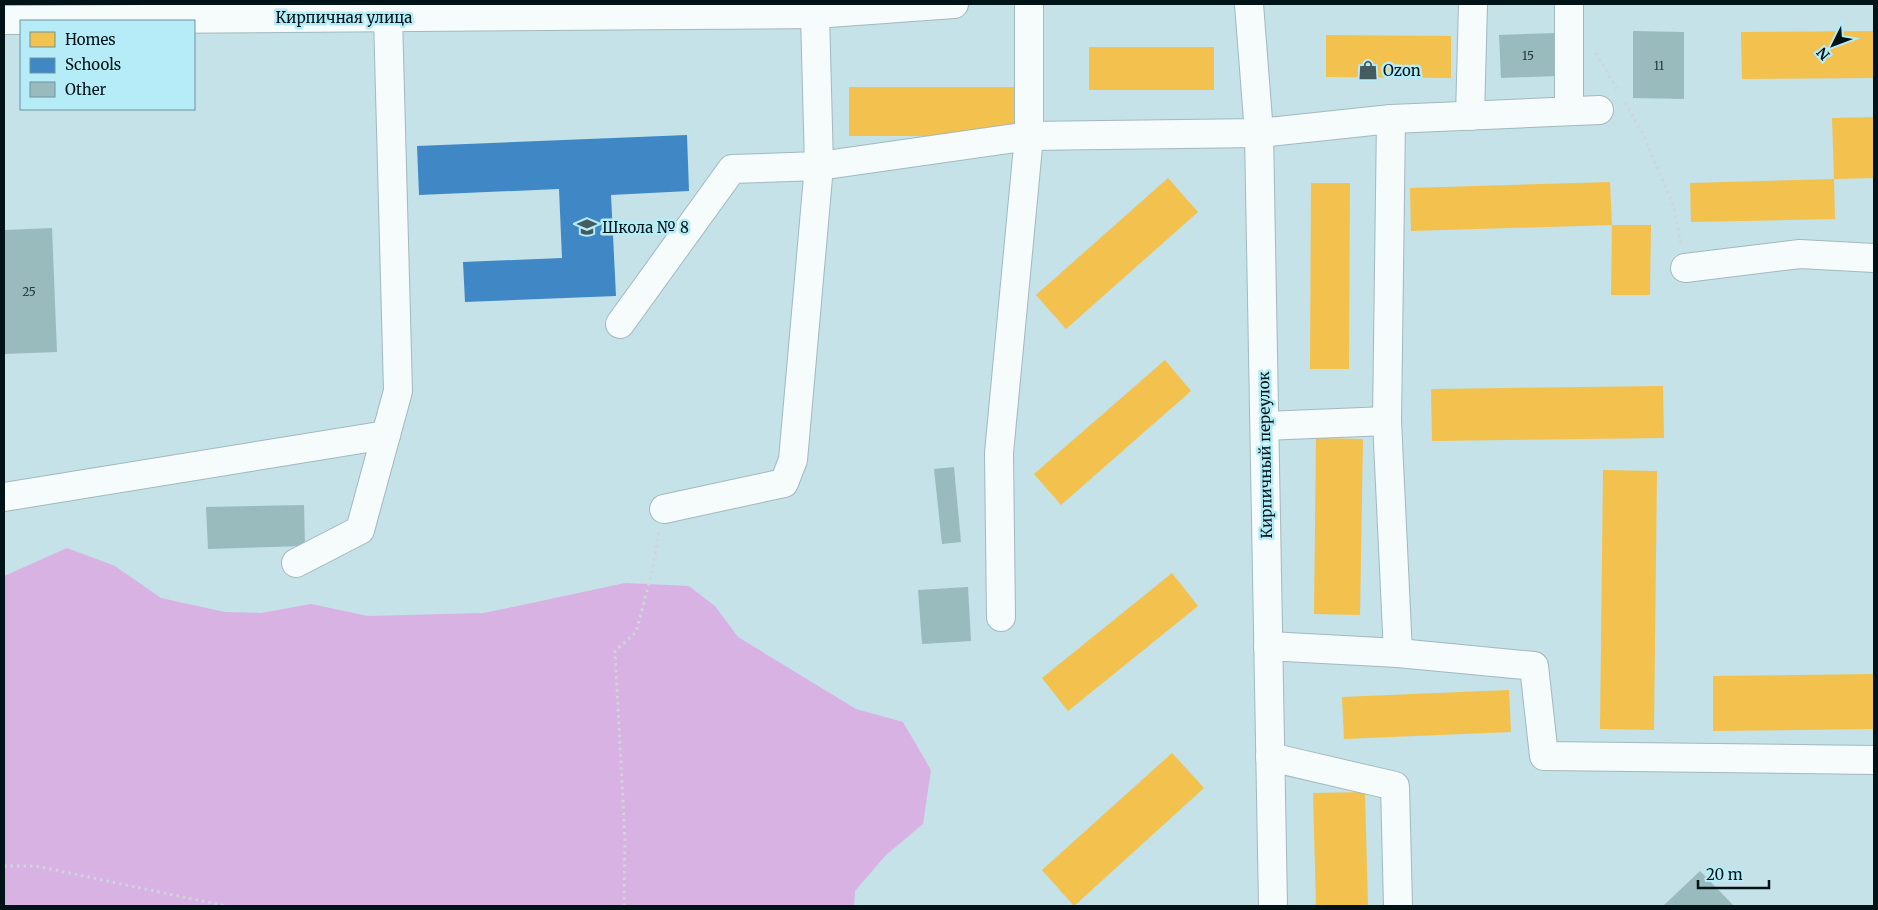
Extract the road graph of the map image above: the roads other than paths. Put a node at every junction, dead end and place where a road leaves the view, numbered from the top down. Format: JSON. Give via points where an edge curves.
{"nodes":[{"id":1,"x":954,"y":4,"type":"edge"},
{"id":2,"x":1029,"y":4,"type":"edge"},
{"id":3,"x":1249,"y":4,"type":"edge"},
{"id":4,"x":1473,"y":4,"type":"edge"},
{"id":5,"x":1569,"y":4,"type":"edge"},
{"id":6,"x":815,"y":14,"type":"junction"},
{"id":7,"x":388,"y":17,"type":"junction"},
{"id":8,"x":4,"y":20,"type":"edge"},
{"id":9,"x":1599,"y":110,"type":"dead end"},
{"id":10,"x":1569,"y":111,"type":"junction"},
{"id":11,"x":1470,"y":116,"type":"junction"},
{"id":12,"x":1391,"y":120,"type":"junction"},
{"id":13,"x":1259,"y":133,"type":"junction"},
{"id":14,"x":1029,"y":136,"type":"junction"},
{"id":15,"x":819,"y":166,"type":"junction"},
{"id":16,"x":1874,"y":258,"type":"edge"},
{"id":17,"x":1685,"y":268,"type":"road end"},
{"id":18,"x":620,"y":324,"type":"dead end"},
{"id":19,"x":1387,"y":421,"type":"junction"},
{"id":20,"x":1264,"y":426,"type":"junction"},
{"id":21,"x":386,"y":435,"type":"junction"},
{"id":22,"x":4,"y":497,"type":"edge"},
{"id":23,"x":664,"y":509,"type":"road end"},
{"id":24,"x":296,"y":563,"type":"dead end"},
{"id":25,"x":1001,"y":617,"type":"dead end"},
{"id":26,"x":1268,"y":646,"type":"junction"},
{"id":27,"x":1398,"y":653,"type":"junction"},
{"id":28,"x":1270,"y":757,"type":"junction"},
{"id":29,"x":1874,"y":760,"type":"edge"},
{"id":30,"x":1273,"y":906,"type":"edge"},
{"id":31,"x":1398,"y":906,"type":"edge"}],
"edges":[{"from":1,"to":6,"type":"street","name":"Кирпичная улица"},
{"from":2,"to":14,"type":"street"},
{"from":3,"to":13,"type":"street","name":"Кирпичный переулок"},
{"from":4,"to":11,"type":"street"},
{"from":5,"to":10,"type":"street"},
{"from":6,"to":7,"type":"street","name":"Кирпичная улица"},
{"from":6,"to":15,"type":"street"},
{"from":7,"to":8,"type":"street","name":"Кирпичная улица"},
{"from":7,"to":21,"type":"street","via":[[398,390]]},
{"from":9,"to":10,"type":"street"},
{"from":10,"to":11,"type":"street"},
{"from":11,"to":12,"type":"street"},
{"from":12,"to":13,"type":"street"},
{"from":12,"to":19,"type":"street"},
{"from":13,"to":14,"type":"street"},
{"from":13,"to":20,"type":"street","name":"Кирпичный переулок"},
{"from":14,"to":15,"type":"street"},
{"from":14,"to":25,"type":"street","via":[[999,453]]},
{"from":15,"to":18,"type":"street","via":[[732,169]]},
{"from":15,"to":23,"type":"street","via":[[793,460],[784,483]]},
{"from":16,"to":17,"type":"street","via":[[1800,254]]},
{"from":19,"to":20,"type":"street"},
{"from":19,"to":27,"type":"street"},
{"from":20,"to":26,"type":"street","name":"Кирпичный переулок"},
{"from":21,"to":22,"type":"street"},
{"from":21,"to":24,"type":"street","via":[[360,530]]},
{"from":26,"to":27,"type":"street"},
{"from":26,"to":28,"type":"street","name":"Кирпичный переулок"},
{"from":27,"to":29,"type":"street","via":[[1534,666],[1544,756]]},
{"from":28,"to":30,"type":"street","name":"Кирпичный переулок"},
{"from":28,"to":31,"type":"street","via":[[1395,786]]}]}
